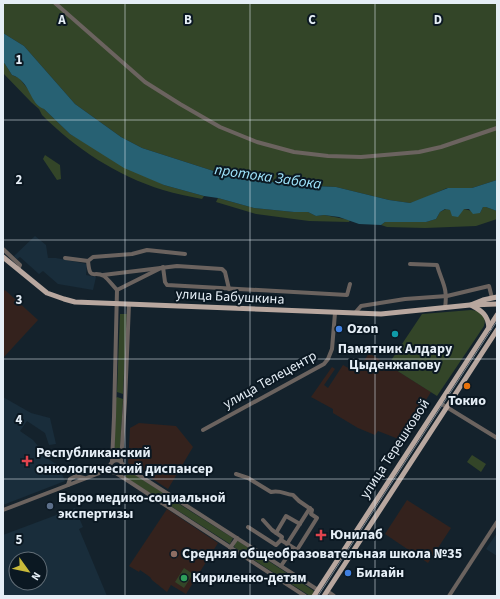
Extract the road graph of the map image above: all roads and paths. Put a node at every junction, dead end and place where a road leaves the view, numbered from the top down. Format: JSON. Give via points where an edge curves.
{"nodes":[{"id":1,"x":55,"y":3,"type":"edge"},
{"id":2,"x":497,"y":128,"type":"edge"},
{"id":3,"x":3,"y":249,"type":"edge"},
{"id":4,"x":185,"y":254,"type":"dead end"},
{"id":5,"x":3,"y":257,"type":"edge"},
{"id":6,"x":65,"y":258,"type":"dead end"},
{"id":7,"x":88,"y":261,"type":"junction"},
{"id":8,"x":410,"y":264,"type":"dead end"},
{"id":9,"x":163,"y":267,"type":"junction"},
{"id":10,"x":18,"y":269,"type":"junction"},
{"id":11,"x":103,"y":275,"type":"junction"},
{"id":12,"x":350,"y":284,"type":"dead end"},
{"id":13,"x":229,"y":289,"type":"junction"},
{"id":14,"x":117,"y":290,"type":"junction"},
{"id":15,"x":446,"y":296,"type":"junction"},
{"id":16,"x":494,"y":298,"type":"edge"},
{"id":17,"x":118,"y":304,"type":"junction"},
{"id":18,"x":129,"y":304,"type":"junction"},
{"id":19,"x":470,"y":305,"type":"junction"},
{"id":20,"x":496,"y":306,"type":"edge"},
{"id":21,"x":445,"y":308,"type":"junction"},
{"id":22,"x":335,"y":313,"type":"junction"},
{"id":23,"x":355,"y":313,"type":"junction"},
{"id":24,"x":497,"y":315,"type":"edge"},
{"id":25,"x":489,"y":328,"type":"junction"},
{"id":26,"x":497,"y":330,"type":"edge"},
{"id":27,"x":115,"y":395,"type":"junction"},
{"id":28,"x":125,"y":396,"type":"junction"},
{"id":29,"x":440,"y":402,"type":"junction"},
{"id":30,"x":447,"y":406,"type":"junction"},
{"id":31,"x":202,"y":430,"type":"dead end"},
{"id":32,"x":497,"y":438,"type":"edge"},
{"id":33,"x":112,"y":462,"type":"junction"},
{"id":34,"x":122,"y":463,"type":"junction"},
{"id":35,"x":110,"y":469,"type":"junction"},
{"id":36,"x":116,"y":473,"type":"junction"},
{"id":37,"x":236,"y":474,"type":"dead end"},
{"id":38,"x":168,"y":494,"type":"junction"},
{"id":39,"x":162,"y":503,"type":"junction"},
{"id":40,"x":3,"y":510,"type":"edge"},
{"id":41,"x":309,"y":512,"type":"junction"},
{"id":42,"x":263,"y":520,"type":"dead end"},
{"id":43,"x":497,"y":522,"type":"edge"},
{"id":44,"x":300,"y":524,"type":"junction"},
{"id":45,"x":248,"y":527,"type":"dead end"},
{"id":46,"x":276,"y":533,"type":"junction"},
{"id":47,"x":237,"y":538,"type":"junction"},
{"id":48,"x":281,"y":540,"type":"junction"},
{"id":49,"x":287,"y":544,"type":"junction"},
{"id":50,"x":230,"y":548,"type":"junction"},
{"id":51,"x":293,"y":548,"type":"junction"},
{"id":52,"x":281,"y":566,"type":"junction"},
{"id":53,"x":318,"y":590,"type":"junction"},
{"id":54,"x":325,"y":594,"type":"edge"},
{"id":55,"x":305,"y":596,"type":"edge"},
{"id":56,"x":314,"y":596,"type":"edge"},
{"id":57,"x":334,"y":596,"type":"edge"},
{"id":58,"x":449,"y":596,"type":"edge"}],
"edges":[{"from":1,"to":2,"type":"street","via":[[145,82],[220,127],[257,142],[294,152],[361,157],[427,150]]},
{"from":3,"to":10,"type":"street","via":[[20,265]]},
{"from":4,"to":7,"type":"street","via":[[147,250],[132,254],[93,257]]},
{"from":5,"to":10,"type":"main road","name":"улица Бабушкина"},
{"from":6,"to":7,"type":"street"},
{"from":7,"to":11,"type":"street","via":[[91,273]]},
{"from":8,"to":15,"type":"street","via":[[437,265]]},
{"from":9,"to":11,"type":"street"},
{"from":9,"to":13,"type":"street","via":[[165,282],[168,285]]},
{"from":9,"to":13,"type":"street","via":[[222,269]]},
{"from":9,"to":14,"type":"street"},
{"from":10,"to":17,"type":"main road","name":"улица Бабушкина","via":[[53,296],[75,302]]},
{"from":11,"to":14,"type":"street"},
{"from":12,"to":13,"type":"street","via":[[347,295]]},
{"from":14,"to":17,"type":"street"},
{"from":15,"to":16,"type":"street","via":[[489,286]]},
{"from":15,"to":21,"type":"street"},
{"from":15,"to":23,"type":"street","via":[[361,306]]},
{"from":16,"to":19,"type":"main road","name":"улица Бабушкина"},
{"from":16,"to":20,"type":"main road"},
{"from":17,"to":18,"type":"main road","name":"улица Бабушкина"},
{"from":17,"to":27,"type":"street"},
{"from":18,"to":22,"type":"main road","name":"улица Бабушкина"},
{"from":18,"to":28,"type":"street"},
{"from":19,"to":20,"type":"main road","name":"улица Бабушкина"},
{"from":19,"to":21,"type":"main road","name":"улица Бабушкина"},
{"from":19,"to":25,"type":"main road","via":[[485,314]]},
{"from":21,"to":23,"type":"main road","name":"улица Бабушкина","via":[[392,314]]},
{"from":22,"to":23,"type":"main road","name":"улица Бабушкина"},
{"from":22,"to":31,"type":"street","name":"улица Телецентр","via":[[332,349],[324,364]]},
{"from":24,"to":25,"type":"main road","name":"улица Терешковой"},
{"from":25,"to":29,"type":"main road","name":"улица Терешковой"},
{"from":26,"to":30,"type":"main road","name":"улица Терешковой"},
{"from":27,"to":28,"type":"street"},
{"from":27,"to":33,"type":"street"},
{"from":28,"to":34,"type":"street"},
{"from":29,"to":30,"type":"street"},
{"from":29,"to":53,"type":"main road","name":"улица Терешковой"},
{"from":30,"to":32,"type":"street"},
{"from":30,"to":54,"type":"main road","name":"улица Терешковой"},
{"from":33,"to":34,"type":"street","via":[[117,460]]},
{"from":33,"to":35,"type":"street"},
{"from":34,"to":36,"type":"street","via":[[121,471]]},
{"from":34,"to":38,"type":"street"},
{"from":35,"to":36,"type":"street"},
{"from":35,"to":40,"type":"street","via":[[84,478],[76,476],[70,479],[68,485]]},
{"from":36,"to":39,"type":"street"},
{"from":37,"to":41,"type":"street","via":[[271,492],[278,490],[293,495]]},
{"from":38,"to":39,"type":"street"},
{"from":38,"to":47,"type":"street"},
{"from":39,"to":50,"type":"street"},
{"from":41,"to":44,"type":"street"},
{"from":41,"to":51,"type":"street","via":[[317,518],[296,550]]},
{"from":42,"to":46,"type":"street"},
{"from":43,"to":58,"type":"street"},
{"from":44,"to":46,"type":"street","via":[[286,516]]},
{"from":44,"to":49,"type":"street"},
{"from":45,"to":48,"type":"street","via":[[276,545]]},
{"from":46,"to":48,"type":"street","via":[[282,537]]},
{"from":47,"to":50,"type":"street"},
{"from":47,"to":52,"type":"street"},
{"from":48,"to":49,"type":"street"},
{"from":49,"to":51,"type":"street"},
{"from":50,"to":55,"type":"street"},
{"from":51,"to":52,"type":"street"},
{"from":52,"to":53,"type":"street"},
{"from":53,"to":56,"type":"main road","name":"улица Терешковой"},
{"from":54,"to":57,"type":"street"}]}
